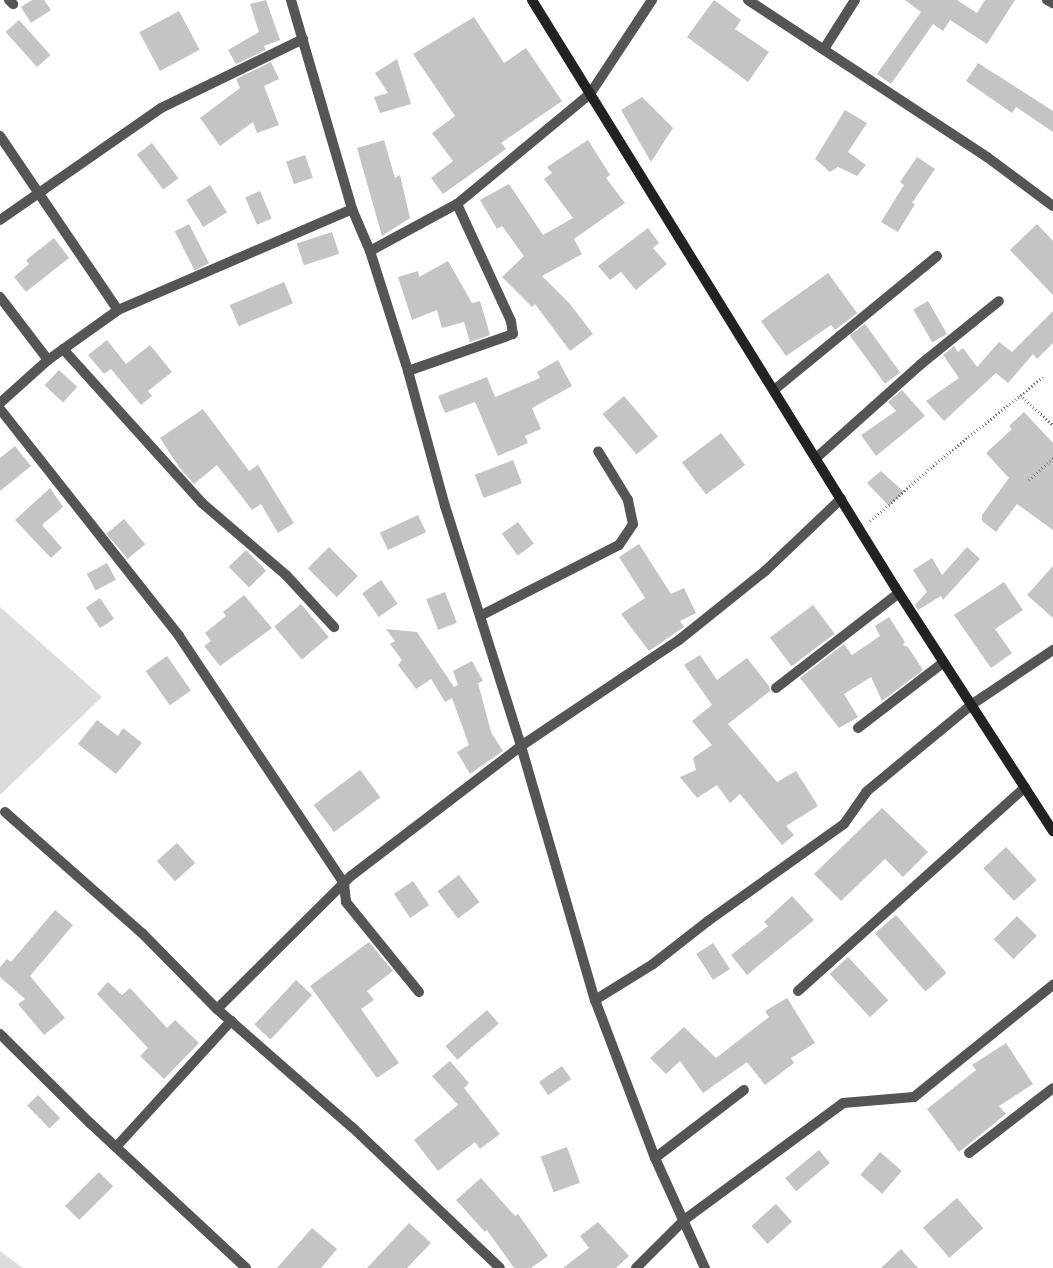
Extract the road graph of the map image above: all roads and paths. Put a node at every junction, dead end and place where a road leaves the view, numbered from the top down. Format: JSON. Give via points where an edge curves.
{"nodes":[{"id":1,"x":291,"y":0,"type":"edge"},
{"id":2,"x":532,"y":0,"type":"edge"},
{"id":3,"x":652,"y":0,"type":"edge"},
{"id":4,"x":748,"y":0,"type":"edge"},
{"id":5,"x":855,"y":0,"type":"edge"},
{"id":6,"x":1047,"y":0,"type":"edge"},
{"id":7,"x":1053,"y":4,"type":"edge"},
{"id":8,"x":303,"y":39,"type":"junction"},
{"id":9,"x":824,"y":49,"type":"junction"},
{"id":10,"x":590,"y":94,"type":"junction"},
{"id":11,"x":0,"y":136,"type":"edge"},
{"id":12,"x":38,"y":192,"type":"junction"},
{"id":13,"x":457,"y":204,"type":"junction"},
{"id":14,"x":1053,"y":206,"type":"edge"},
{"id":15,"x":352,"y":209,"type":"junction"},
{"id":16,"x":0,"y":220,"type":"edge"},
{"id":17,"x":370,"y":251,"type":"junction"},
{"id":18,"x":937,"y":256,"type":"dead end"},
{"id":19,"x":0,"y":297,"type":"edge"},
{"id":20,"x":999,"y":301,"type":"dead end"},
{"id":21,"x":118,"y":310,"type":"junction"},
{"id":22,"x":64,"y":349,"type":"junction"},
{"id":23,"x":48,"y":360,"type":"junction"},
{"id":24,"x":408,"y":371,"type":"junction"},
{"id":25,"x":1043,"y":377,"type":"dead end"},
{"id":26,"x":774,"y":390,"type":"junction"},
{"id":27,"x":1020,"y":395,"type":"junction"},
{"id":28,"x":0,"y":403,"type":"edge"},
{"id":29,"x":0,"y":409,"type":"edge"},
{"id":30,"x":1053,"y":425,"type":"edge"},
{"id":31,"x":598,"y":451,"type":"dead end"},
{"id":32,"x":816,"y":458,"type":"junction"},
{"id":33,"x":1053,"y":458,"type":"edge"},
{"id":34,"x":1029,"y":480,"type":"dead end"},
{"id":35,"x":841,"y":499,"type":"junction"},
{"id":36,"x":860,"y":529,"type":"junction"},
{"id":37,"x":899,"y":593,"type":"junction"},
{"id":38,"x":480,"y":616,"type":"junction"},
{"id":39,"x":334,"y":627,"type":"dead end"},
{"id":40,"x":1053,"y":650,"type":"edge"},
{"id":41,"x":944,"y":662,"type":"junction"},
{"id":42,"x":776,"y":688,"type":"dead end"},
{"id":43,"x":971,"y":705,"type":"junction"},
{"id":44,"x":858,"y":728,"type":"dead end"},
{"id":45,"x":521,"y":746,"type":"junction"},
{"id":46,"x":1025,"y":787,"type":"junction"},
{"id":47,"x":5,"y":812,"type":"dead end"},
{"id":48,"x":1053,"y":831,"type":"edge"},
{"id":49,"x":344,"y":883,"type":"junction"},
{"id":50,"x":1053,"y":985,"type":"edge"},
{"id":51,"x":798,"y":991,"type":"dead end"},
{"id":52,"x":419,"y":992,"type":"dead end"},
{"id":53,"x":595,"y":1000,"type":"junction"},
{"id":54,"x":217,"y":1009,"type":"junction"},
{"id":55,"x":232,"y":1022,"type":"junction"},
{"id":56,"x":0,"y":1034,"type":"edge"},
{"id":57,"x":1053,"y":1088,"type":"edge"},
{"id":58,"x":744,"y":1090,"type":"dead end"},
{"id":59,"x":116,"y":1147,"type":"junction"},
{"id":60,"x":968,"y":1153,"type":"dead end"},
{"id":61,"x":655,"y":1158,"type":"junction"},
{"id":62,"x":684,"y":1220,"type":"junction"},
{"id":63,"x":246,"y":1268,"type":"edge"},
{"id":64,"x":500,"y":1268,"type":"edge"},
{"id":65,"x":636,"y":1268,"type":"edge"},
{"id":66,"x":705,"y":1268,"type":"edge"}],
"edges":[{"from":1,"to":8,"type":"street"},
{"from":2,"to":10,"type":"street"},
{"from":3,"to":10,"type":"street"},
{"from":4,"to":9,"type":"street"},
{"from":5,"to":9,"type":"street"},
{"from":6,"to":7,"type":"street"},
{"from":8,"to":12,"type":"street","via":[[161,108]]},
{"from":8,"to":15,"type":"street"},
{"from":9,"to":14,"type":"street"},
{"from":10,"to":13,"type":"street"},
{"from":10,"to":26,"type":"street"},
{"from":11,"to":12,"type":"street"},
{"from":12,"to":16,"type":"street"},
{"from":12,"to":21,"type":"street"},
{"from":13,"to":17,"type":"street"},
{"from":13,"to":24,"type":"street","via":[[514,334]]},
{"from":15,"to":17,"type":"street"},
{"from":15,"to":21,"type":"street"},
{"from":17,"to":24,"type":"street"},
{"from":18,"to":26,"type":"street"},
{"from":19,"to":23,"type":"street"},
{"from":20,"to":32,"type":"street","via":[[921,364]]},
{"from":21,"to":22,"type":"street"},
{"from":22,"to":23,"type":"street"},
{"from":22,"to":39,"type":"street","via":[[202,503],[286,575]]},
{"from":23,"to":28,"type":"street"},
{"from":24,"to":38,"type":"street"},
{"from":25,"to":27,"type":"path"},
{"from":26,"to":32,"type":"street"},
{"from":27,"to":30,"type":"path"},
{"from":27,"to":36,"type":"path"},
{"from":29,"to":49,"type":"street","via":[[179,636]]},
{"from":31,"to":38,"type":"street","via":[[629,508],[633,524],[619,545]]},
{"from":32,"to":35,"type":"street"},
{"from":33,"to":34,"type":"path"},
{"from":35,"to":36,"type":"street"},
{"from":35,"to":45,"type":"street","via":[[765,571],[679,640]]},
{"from":36,"to":37,"type":"street"},
{"from":37,"to":41,"type":"street"},
{"from":37,"to":42,"type":"street"},
{"from":38,"to":45,"type":"street"},
{"from":40,"to":43,"type":"street"},
{"from":41,"to":43,"type":"street"},
{"from":41,"to":44,"type":"street"},
{"from":43,"to":46,"type":"street"},
{"from":43,"to":53,"type":"street","via":[[866,792],[844,824],[708,921],[654,964]]},
{"from":45,"to":49,"type":"street"},
{"from":45,"to":53,"type":"street"},
{"from":46,"to":48,"type":"street"},
{"from":46,"to":51,"type":"street"},
{"from":47,"to":54,"type":"street","via":[[142,933]]},
{"from":49,"to":52,"type":"street","via":[[346,902]]},
{"from":49,"to":54,"type":"street"},
{"from":50,"to":62,"type":"street","via":[[914,1097],[843,1103]]},
{"from":53,"to":61,"type":"street"},
{"from":54,"to":55,"type":"street"},
{"from":55,"to":59,"type":"street"},
{"from":55,"to":64,"type":"street","via":[[352,1127]]},
{"from":56,"to":59,"type":"street"},
{"from":57,"to":60,"type":"street"},
{"from":58,"to":61,"type":"street"},
{"from":59,"to":63,"type":"street"},
{"from":61,"to":62,"type":"street"},
{"from":62,"to":65,"type":"street"},
{"from":62,"to":66,"type":"street"}]}
